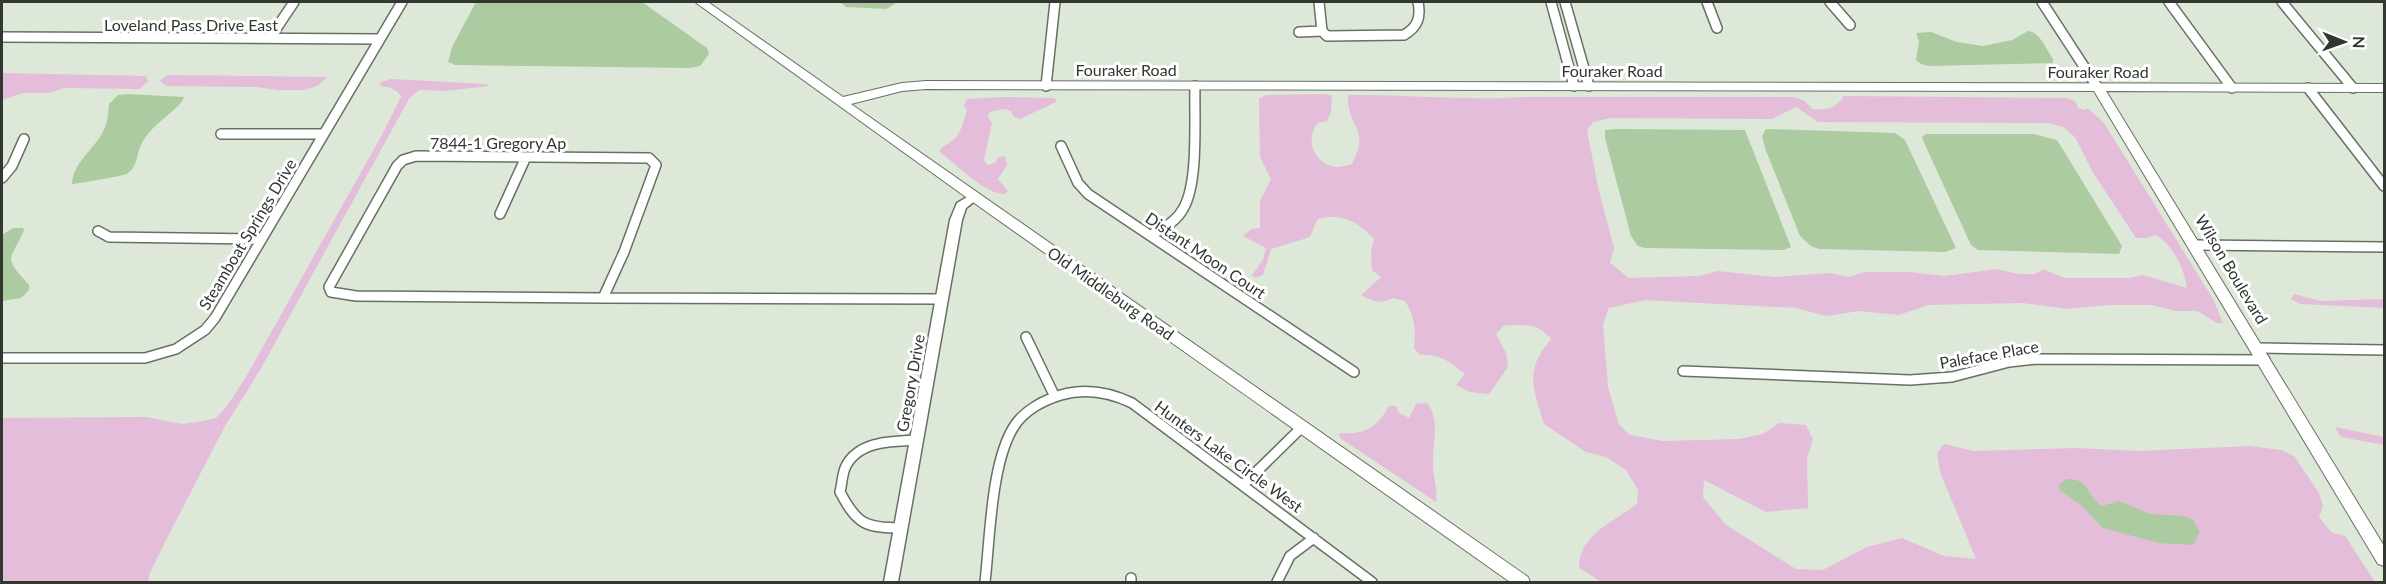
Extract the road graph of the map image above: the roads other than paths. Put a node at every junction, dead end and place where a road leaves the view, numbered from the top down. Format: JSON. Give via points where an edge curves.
{"nodes":[{"id":1,"x":294,"y":2,"type":"edge"},
{"id":2,"x":402,"y":2,"type":"edge"},
{"id":3,"x":703,"y":2,"type":"edge"},
{"id":4,"x":1055,"y":2,"type":"edge"},
{"id":5,"x":1319,"y":2,"type":"edge"},
{"id":6,"x":1419,"y":2,"type":"edge"},
{"id":7,"x":1551,"y":2,"type":"edge"},
{"id":8,"x":1565,"y":2,"type":"edge"},
{"id":9,"x":1707,"y":2,"type":"edge"},
{"id":10,"x":1830,"y":2,"type":"edge"},
{"id":11,"x":2042,"y":2,"type":"edge"},
{"id":12,"x":2169,"y":2,"type":"edge"},
{"id":13,"x":2282,"y":2,"type":"edge"},
{"id":14,"x":1850,"y":25,"type":"dead end"},
{"id":15,"x":1717,"y":28,"type":"dead end"},
{"id":16,"x":1322,"y":31,"type":"junction"},
{"id":17,"x":1299,"y":32,"type":"dead end"},
{"id":18,"x":2,"y":37,"type":"edge"},
{"id":19,"x":270,"y":38,"type":"junction"},
{"id":20,"x":380,"y":39,"type":"junction"},
{"id":21,"x":1046,"y":86,"type":"junction"},
{"id":22,"x":1195,"y":86,"type":"junction"},
{"id":23,"x":1589,"y":86,"type":"junction"},
{"id":24,"x":1574,"y":87,"type":"junction"},
{"id":25,"x":2098,"y":88,"type":"junction"},
{"id":26,"x":2232,"y":88,"type":"junction"},
{"id":27,"x":2308,"y":88,"type":"junction"},
{"id":28,"x":2353,"y":88,"type":"junction"},
{"id":29,"x":2385,"y":88,"type":"edge"},
{"id":30,"x":841,"y":102,"type":"junction"},
{"id":31,"x":221,"y":135,"type":"dead end"},
{"id":32,"x":323,"y":135,"type":"junction"},
{"id":33,"x":24,"y":139,"type":"dead end"},
{"id":34,"x":1061,"y":146,"type":"dead end"},
{"id":35,"x":526,"y":157,"type":"junction"},
{"id":36,"x":2,"y":178,"type":"edge"},
{"id":37,"x":2385,"y":186,"type":"edge"},
{"id":38,"x":974,"y":197,"type":"junction"},
{"id":39,"x":500,"y":214,"type":"dead end"},
{"id":40,"x":98,"y":231,"type":"dead end"},
{"id":41,"x":1150,"y":236,"type":"junction"},
{"id":42,"x":262,"y":239,"type":"junction"},
{"id":43,"x":2197,"y":245,"type":"junction"},
{"id":44,"x":2385,"y":247,"type":"edge"},
{"id":45,"x":603,"y":298,"type":"junction"},
{"id":46,"x":941,"y":299,"type":"junction"},
{"id":47,"x":1026,"y":337,"type":"dead end"},
{"id":48,"x":2385,"y":350,"type":"edge"},
{"id":49,"x":2261,"y":354,"type":"junction"},
{"id":50,"x":2,"y":358,"type":"edge"},
{"id":51,"x":1683,"y":371,"type":"dead end"},
{"id":52,"x":1354,"y":372,"type":"dead end"},
{"id":53,"x":1055,"y":397,"type":"junction"},
{"id":54,"x":1302,"y":427,"type":"junction"},
{"id":55,"x":917,"y":440,"type":"junction"},
{"id":56,"x":1243,"y":485,"type":"junction"},
{"id":57,"x":901,"y":528,"type":"junction"},
{"id":58,"x":1314,"y":538,"type":"junction"},
{"id":59,"x":2385,"y":559,"type":"edge"},
{"id":60,"x":891,"y":582,"type":"edge"},
{"id":61,"x":985,"y":582,"type":"edge"},
{"id":62,"x":1277,"y":582,"type":"edge"},
{"id":63,"x":1372,"y":582,"type":"edge"},
{"id":64,"x":1522,"y":582,"type":"edge"}],
"edges":[{"from":1,"to":19,"type":"street"},
{"from":2,"to":20,"type":"street","name":"Steamboat Springs Drive"},
{"from":3,"to":30,"type":"main road","name":"Old Middleburg Road"},
{"from":4,"to":21,"type":"street"},
{"from":5,"to":16,"type":"street"},
{"from":6,"to":16,"type":"street","via":[[1419,24],[1404,35],[1327,36]]},
{"from":7,"to":24,"type":"street"},
{"from":8,"to":23,"type":"street"},
{"from":9,"to":15,"type":"street"},
{"from":10,"to":14,"type":"street"},
{"from":11,"to":25,"type":"street","name":"Wilson Boulevard"},
{"from":12,"to":26,"type":"street"},
{"from":13,"to":28,"type":"street"},
{"from":16,"to":17,"type":"street"},
{"from":18,"to":19,"type":"street","name":"Loveland Pass Drive East"},
{"from":19,"to":20,"type":"street","name":"Loveland Pass Drive East"},
{"from":20,"to":32,"type":"street","name":"Steamboat Springs Drive"},
{"from":21,"to":22,"type":"main road","name":"Fouraker Road"},
{"from":21,"to":30,"type":"main road","name":"Fouraker Road","via":[[910,87]]},
{"from":22,"to":24,"type":"main road","name":"Fouraker Road"},
{"from":22,"to":41,"type":"street","via":[[1191,195],[1179,216]]},
{"from":23,"to":24,"type":"main road","name":"Fouraker Road"},
{"from":23,"to":25,"type":"main road","name":"Fouraker Road"},
{"from":25,"to":26,"type":"main road","name":"Fouraker Road"},
{"from":25,"to":43,"type":"main road","name":"Wilson Boulevard"},
{"from":26,"to":27,"type":"main road","name":"Fouraker Road"},
{"from":27,"to":28,"type":"main road","name":"Fouraker Road"},
{"from":27,"to":37,"type":"street"},
{"from":28,"to":29,"type":"main road","name":"Fouraker Road"},
{"from":30,"to":38,"type":"main road","name":"Old Middleburg Road"},
{"from":31,"to":32,"type":"street"},
{"from":32,"to":42,"type":"street","name":"Steamboat Springs Drive"},
{"from":33,"to":36,"type":"street"},
{"from":34,"to":41,"type":"street","name":"Distant Moon Court","via":[[1084,189]]},
{"from":35,"to":39,"type":"street"},
{"from":35,"to":45,"type":"street","name":"7844-1 Gregory Ap","via":[[649,158],[655,162],[624,252]]},
{"from":35,"to":45,"type":"street","name":"7844-1 Gregory Ap","via":[[416,156],[403,160],[356,236],[329,287],[331,292],[356,296]]},
{"from":38,"to":46,"type":"street","name":"Gregory Drive","via":[[962,206],[956,219]]},
{"from":38,"to":54,"type":"main road","name":"Old Middleburg Road"},
{"from":40,"to":42,"type":"street","via":[[109,237]]},
{"from":41,"to":52,"type":"street","name":"Distant Moon Court"},
{"from":42,"to":50,"type":"street","name":"Steamboat Springs Drive","via":[[215,318],[177,349],[145,358]]},
{"from":43,"to":44,"type":"street"},
{"from":43,"to":49,"type":"main road","name":"Wilson Boulevard"},
{"from":45,"to":46,"type":"street","name":"7844-1 Gregory Ap"},
{"from":46,"to":55,"type":"street","name":"Gregory Drive"},
{"from":47,"to":53,"type":"street"},
{"from":48,"to":49,"type":"street","name":"Paleface Place"},
{"from":49,"to":51,"type":"street","name":"Paleface Place","via":[[2037,358],[1952,377],[1910,380]]},
{"from":49,"to":59,"type":"main road","name":"Wilson Boulevard"},
{"from":53,"to":56,"type":"street","name":"Hunters Lake Circle West","via":[[1089,391],[1122,398]]},
{"from":53,"to":61,"type":"street","name":"Hunters Lake Circle West","via":[[1025,414],[1005,443]]},
{"from":54,"to":56,"type":"street"},
{"from":54,"to":64,"type":"main road","name":"Old Middleburg Road"},
{"from":55,"to":57,"type":"street","name":"Gregory Drive"},
{"from":55,"to":57,"type":"street","via":[[871,444],[860,450],[845,469],[840,492],[859,522],[873,528]]},
{"from":56,"to":58,"type":"street","name":"Hunters Lake Circle West"},
{"from":57,"to":60,"type":"street","name":"Gregory Drive"},
{"from":58,"to":62,"type":"street","via":[[1290,556]]},
{"from":58,"to":63,"type":"street","name":"Hunters Lake Circle West"}]}
